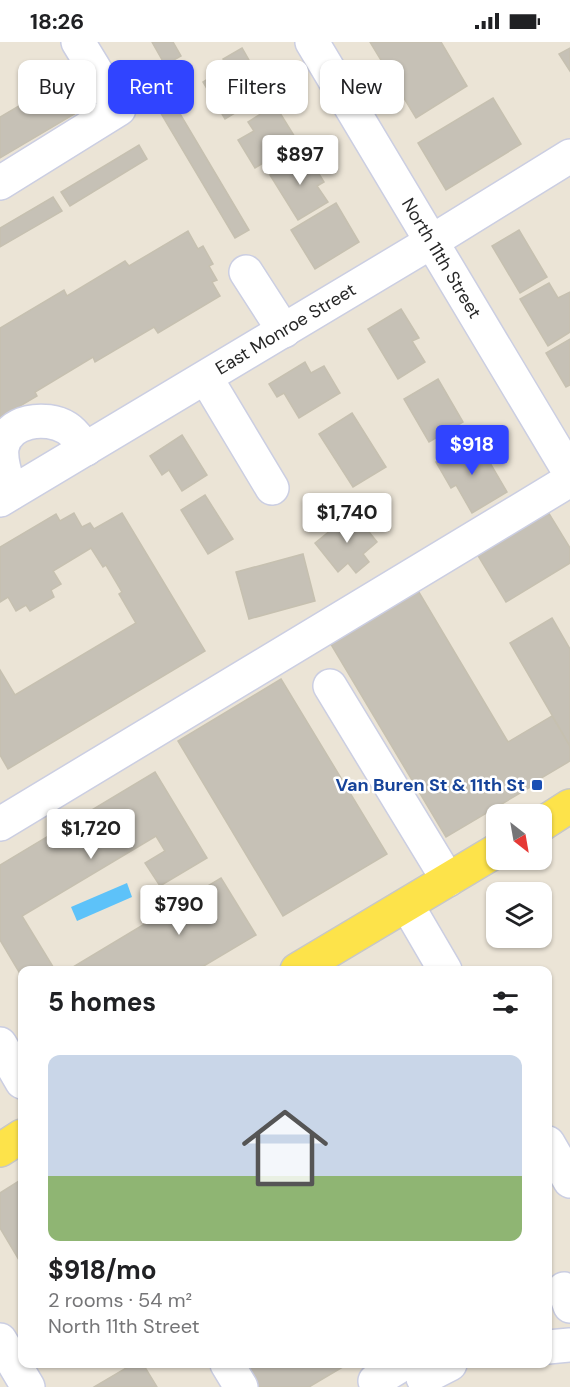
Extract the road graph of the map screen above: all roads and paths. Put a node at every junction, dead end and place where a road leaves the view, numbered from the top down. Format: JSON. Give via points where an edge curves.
{"nodes":[{"id":1,"x":78,"y":42,"type":"edge"},
{"id":2,"x":312,"y":42,"type":"edge"},
{"id":3,"x":570,"y":156,"type":"edge"},
{"id":4,"x":0,"y":183,"type":"edge"},
{"id":5,"x":431,"y":242,"type":"junction"},
{"id":6,"x":246,"y":272,"type":"dead end"},
{"id":7,"x":284,"y":331,"type":"junction"},
{"id":8,"x":206,"y":378,"type":"junction"},
{"id":9,"x":86,"y":449,"type":"junction"},
{"id":10,"x":570,"y":473,"type":"edge"},
{"id":11,"x":570,"y":480,"type":"edge"},
{"id":12,"x":272,"y":488,"type":"dead end"},
{"id":13,"x":6,"y":497,"type":"edge"},
{"id":14,"x":330,"y":686,"type":"dead end"},
{"id":15,"x":570,"y":806,"type":"edge"},
{"id":16,"x":552,"y":818,"type":"edge"},
{"id":17,"x":0,"y":824,"type":"edge"},
{"id":18,"x":486,"y":857,"type":"edge"},
{"id":19,"x":448,"y":880,"type":"junction"},
{"id":20,"x":407,"y":905,"type":"junction"},
{"id":21,"x":304,"y":966,"type":"edge"},
{"id":22,"x":443,"y":966,"type":"edge"},
{"id":23,"x":0,"y":1044,"type":"edge"},
{"id":24,"x":18,"y":1075,"type":"edge"},
{"id":25,"x":18,"y":1139,"type":"edge"},
{"id":26,"x":0,"y":1150,"type":"edge"},
{"id":27,"x":552,"y":1150,"type":"edge"},
{"id":28,"x":570,"y":1181,"type":"edge"},
{"id":29,"x":570,"y":1345,"type":"edge"},
{"id":30,"x":552,"y":1347,"type":"edge"},
{"id":31,"x":8,"y":1351,"type":"edge"},
{"id":32,"x":229,"y":1368,"type":"edge"},
{"id":33,"x":424,"y":1371,"type":"edge"},
{"id":34,"x":375,"y":1381,"type":"dead end"},
{"id":35,"x":28,"y":1387,"type":"edge"},
{"id":36,"x":241,"y":1387,"type":"edge"}],
"edges":[{"from":1,"to":4,"type":"street","via":[[119,109]]},
{"from":2,"to":5,"type":"street","name":"North 11th Street"},
{"from":3,"to":5,"type":"street","name":"East Monroe Street"},
{"from":5,"to":7,"type":"street","name":"East Monroe Street"},
{"from":5,"to":10,"type":"street","name":"North 11th Street"},
{"from":6,"to":7,"type":"street"},
{"from":7,"to":8,"type":"street","name":"East Monroe Street"},
{"from":8,"to":9,"type":"street","name":"East Monroe Street"},
{"from":8,"to":12,"type":"street"},
{"from":9,"to":13,"type":"street","name":"East Monroe Street"},
{"from":9,"to":13,"type":"street","via":[[71,430],[56,423],[44,420],[24,424],[5,437],[2,446]]},
{"from":11,"to":17,"type":"street"},
{"from":14,"to":19,"type":"street"},
{"from":15,"to":16,"type":"main road"},
{"from":18,"to":19,"type":"main road"},
{"from":19,"to":20,"type":"main road"},
{"from":20,"to":21,"type":"main road"},
{"from":20,"to":22,"type":"street"},
{"from":23,"to":24,"type":"street"},
{"from":25,"to":26,"type":"main road"},
{"from":27,"to":28,"type":"street"},
{"from":29,"to":30,"type":"street"},
{"from":31,"to":35,"type":"street"},
{"from":32,"to":36,"type":"street"},
{"from":33,"to":34,"type":"street"}]}
